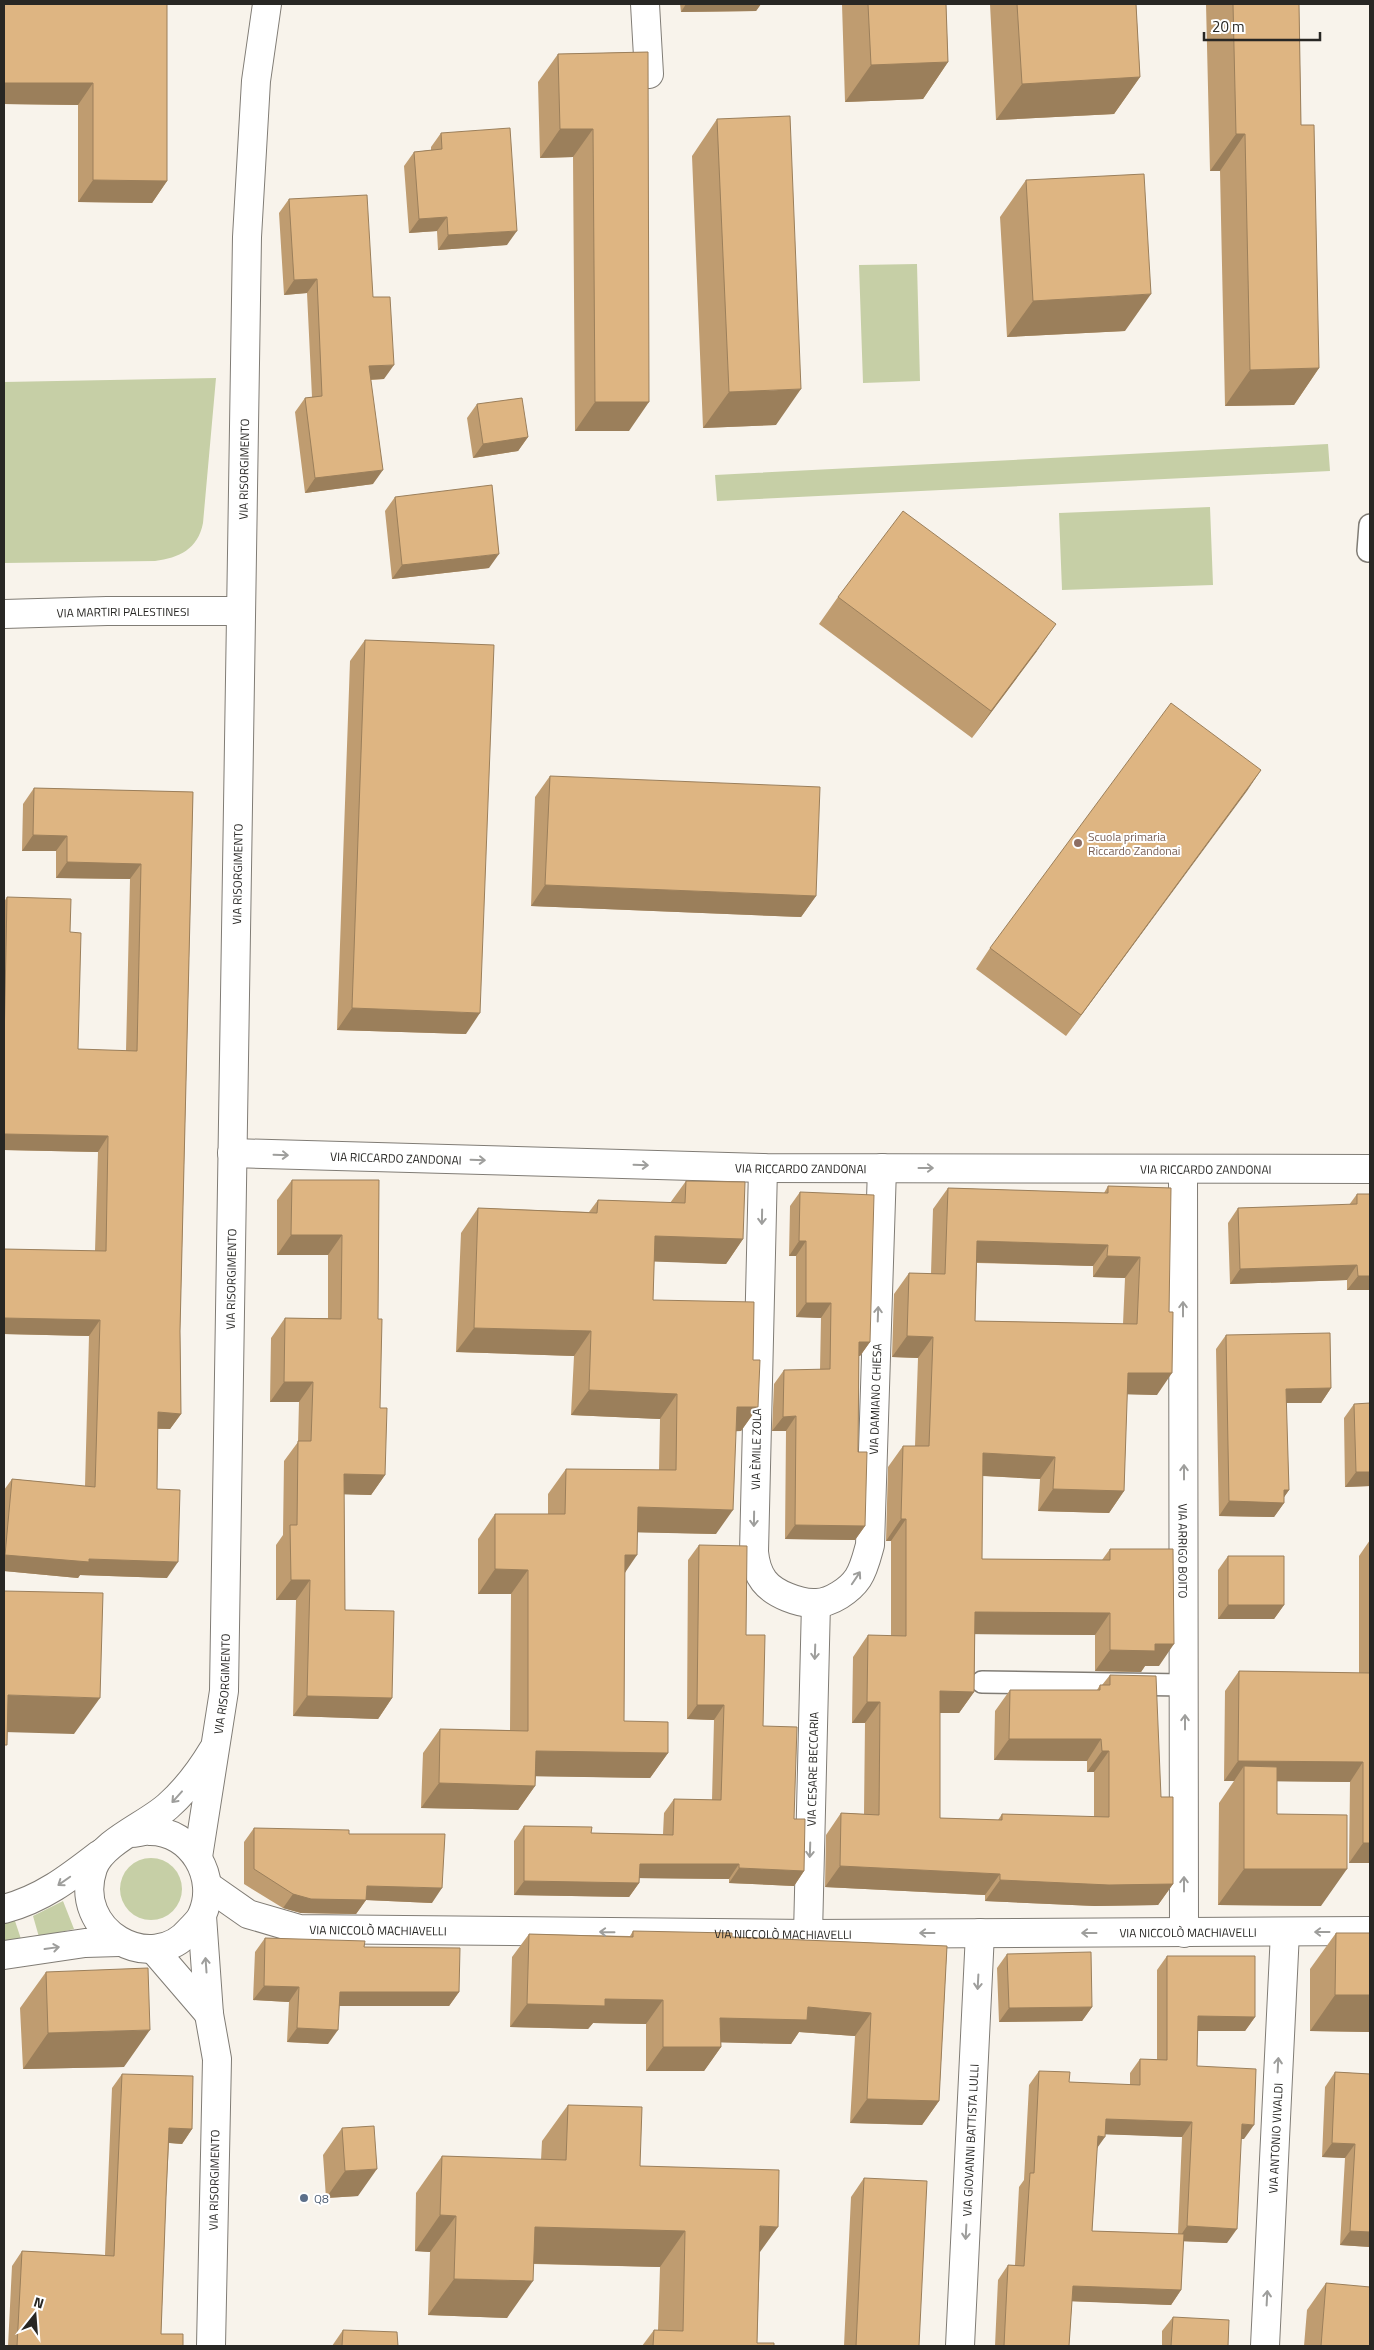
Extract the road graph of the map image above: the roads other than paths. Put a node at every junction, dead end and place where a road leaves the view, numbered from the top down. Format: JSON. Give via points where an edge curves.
{"nodes":[{"id":1,"x":267,"y":4,"type":"edge"},
{"id":2,"x":645,"y":4,"type":"edge"},
{"id":3,"x":649,"y":74,"type":"edge"},
{"id":4,"x":1370,"y":525,"type":"edge"},
{"id":5,"x":1368,"y":551,"type":"dead end"},
{"id":6,"x":241,"y":611,"type":"junction"},
{"id":7,"x":4,"y":614,"type":"edge"},
{"id":8,"x":232,"y":1153,"type":"junction"},
{"id":9,"x":763,"y":1168,"type":"junction"},
{"id":10,"x":882,"y":1168,"type":"junction"},
{"id":11,"x":1183,"y":1169,"type":"junction"},
{"id":12,"x":1370,"y":1169,"type":"edge"},
{"id":13,"x":816,"y":1604,"type":"junction"},
{"id":14,"x":982,"y":1682,"type":"dead end"},
{"id":15,"x":1185,"y":1685,"type":"junction"},
{"id":16,"x":217,"y":1744,"type":"junction"},
{"id":17,"x":131,"y":1834,"type":"junction"},
{"id":18,"x":103,"y":1851,"type":"junction"},
{"id":19,"x":198,"y":1858,"type":"junction"},
{"id":20,"x":208,"y":1886,"type":"junction"},
{"id":21,"x":4,"y":1909,"type":"edge"},
{"id":22,"x":202,"y":1916,"type":"junction"},
{"id":23,"x":1370,"y":1931,"type":"edge"},
{"id":24,"x":1285,"y":1932,"type":"junction"},
{"id":25,"x":980,"y":1933,"type":"junction"},
{"id":26,"x":1184,"y":1933,"type":"junction"},
{"id":27,"x":808,"y":1934,"type":"junction"},
{"id":28,"x":119,"y":1942,"type":"junction"},
{"id":29,"x":154,"y":1950,"type":"junction"},
{"id":30,"x":4,"y":1955,"type":"edge"},
{"id":31,"x":209,"y":2014,"type":"junction"},
{"id":32,"x":211,"y":2346,"type":"edge"},
{"id":33,"x":960,"y":2346,"type":"edge"},
{"id":34,"x":1265,"y":2346,"type":"edge"}],
"edges":[{"from":1,"to":6,"type":"street","name":"VIA RISORGIMENTO","via":[[256,81],[249,176]]},
{"from":2,"to":3,"type":"street"},
{"from":4,"to":5,"type":"lane"},
{"from":6,"to":7,"type":"street","name":"VIA MARTIRI PALESTINESI"},
{"from":6,"to":8,"type":"street","name":"VIA RISORGIMENTO"},
{"from":8,"to":9,"type":"street","name":"VIA RICCARDO ZANDONAI","one_way":true},
{"from":8,"to":16,"type":"street","name":"VIA RISORGIMENTO","via":[[224,1691]]},
{"from":9,"to":10,"type":"street","name":"VIA RICCARDO ZANDONAI"},
{"from":9,"to":13,"type":"street","name":"VIA ÈMILE ZOLA","one_way":true,"via":[[754,1552],[756,1567],[764,1582],[789,1597]]},
{"from":10,"to":11,"type":"street","name":"VIA RICCARDO ZANDONAI","one_way":true},
{"from":13,"to":10,"type":"street","name":"VIA DAMIANO CHIESA","one_way":true,"via":[[849,1588],[858,1578],[870,1545]]},
{"from":11,"to":12,"type":"street","name":"VIA RICCARDO ZANDONAI"},
{"from":15,"to":11,"type":"street","name":"VIA ARRIGO BOITO","one_way":true},
{"from":13,"to":27,"type":"street","name":"VIA CESARE BECCARIA","one_way":true},
{"from":14,"to":15,"type":"lane"},
{"from":26,"to":15,"type":"street","name":"VIA ARRIGO BOITO","one_way":true},
{"from":16,"to":17,"type":"street","name":"VIA RISORGIMENTO","one_way":true,"via":[[200,1771],[168,1807]]},
{"from":16,"to":19,"type":"street","name":"VIA RISORGIMENTO"},
{"from":17,"to":18,"type":"street"},
{"from":17,"to":19,"type":"street","via":[[150,1830],[169,1834],[185,1843]]},
{"from":18,"to":21,"type":"street","one_way":true,"via":[[51,1890]]},
{"from":18,"to":28,"type":"street","via":[[91,1875],[90,1900],[95,1917]]},
{"from":19,"to":20,"type":"street"},
{"from":20,"to":22,"type":"street"},
{"from":27,"to":20,"type":"street","name":"VIA NICCOLÒ MACHIAVELLI","one_way":true,"via":[[299,1929],[248,1914]]},
{"from":22,"to":29,"type":"street","via":[[183,1939]]},
{"from":31,"to":22,"type":"street","name":"VIA RISORGIMENTO","one_way":true},
{"from":23,"to":24,"type":"street","name":"VIA NICCOLÒ MACHIAVELLI","one_way":true},
{"from":24,"to":26,"type":"street","name":"VIA NICCOLÒ MACHIAVELLI"},
{"from":34,"to":24,"type":"street","name":"VIA ANTONIO VIVALDI","one_way":true},
{"from":26,"to":25,"type":"street","name":"VIA NICCOLÒ MACHIAVELLI","one_way":true},
{"from":25,"to":27,"type":"street","name":"VIA NICCOLÒ MACHIAVELLI","one_way":true},
{"from":25,"to":33,"type":"street","name":"VIA GIOVANNI BATTISTA LULLI","one_way":true},
{"from":28,"to":29,"type":"street"},
{"from":30,"to":28,"type":"street","one_way":true,"via":[[85,1943]]},
{"from":29,"to":31,"type":"street"},
{"from":31,"to":32,"type":"street","name":"VIA RISORGIMENTO","via":[[217,2059]]}]}
